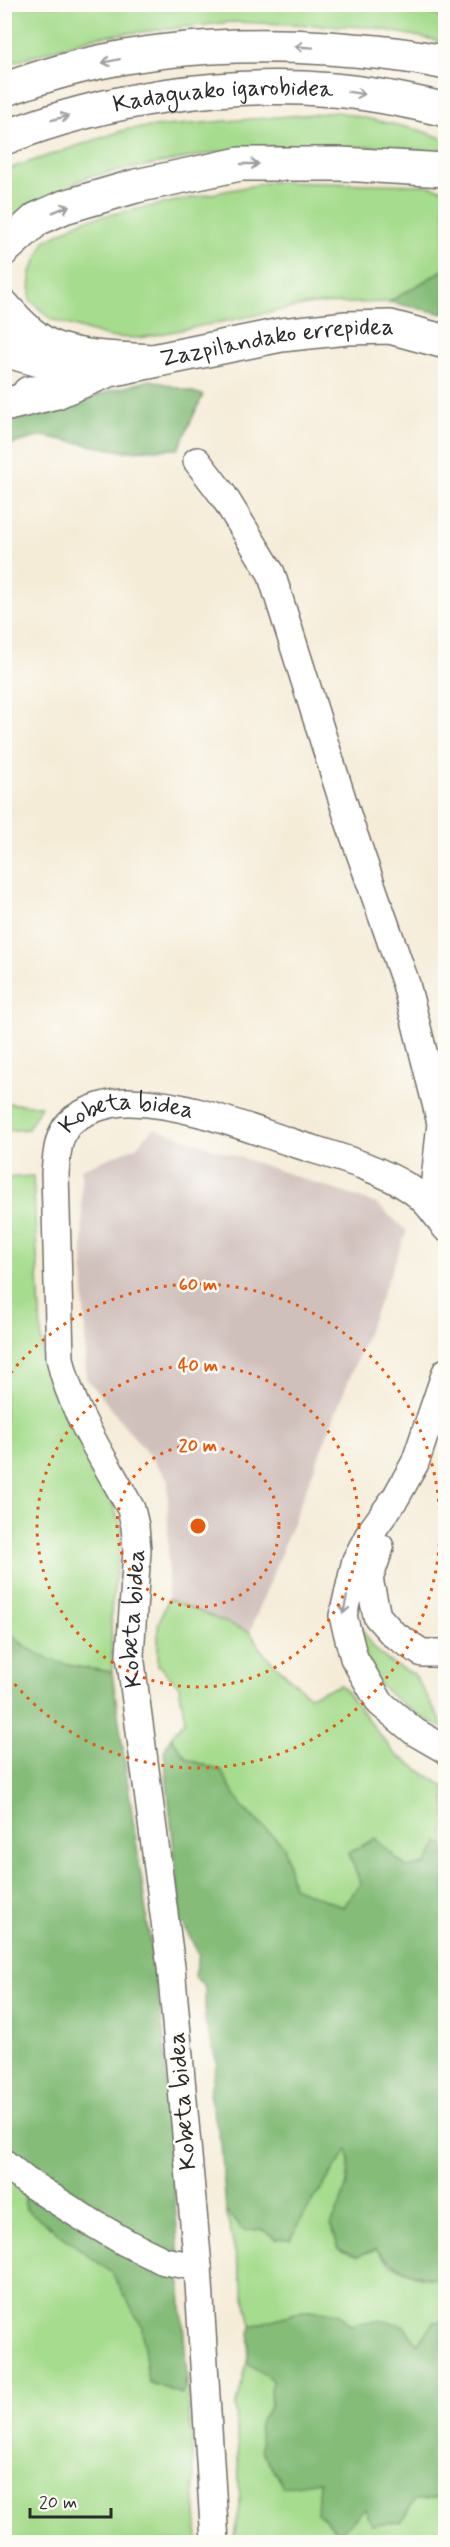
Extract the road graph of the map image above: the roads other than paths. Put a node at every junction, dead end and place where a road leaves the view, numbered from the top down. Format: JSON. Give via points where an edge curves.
{"nodes":[{"id":1,"x":446,"y":63,"type":"edge"},
{"id":2,"x":4,"y":90,"type":"edge"},
{"id":3,"x":446,"y":110,"type":"edge"},
{"id":4,"x":4,"y":138,"type":"edge"},
{"id":5,"x":446,"y":170,"type":"edge"},
{"id":6,"x":8,"y":250,"type":"edge"},
{"id":7,"x":4,"y":307,"type":"edge"},
{"id":8,"x":446,"y":342,"type":"edge"},
{"id":9,"x":4,"y":350,"type":"edge"},
{"id":10,"x":151,"y":362,"type":"junction"},
{"id":11,"x":109,"y":370,"type":"junction"},
{"id":12,"x":56,"y":392,"type":"junction"},
{"id":13,"x":4,"y":394,"type":"edge"},
{"id":14,"x":4,"y":405,"type":"edge"},
{"id":15,"x":197,"y":461,"type":"dead end"},
{"id":16,"x":443,"y":1114,"type":"edge"},
{"id":17,"x":439,"y":1218,"type":"edge"},
{"id":18,"x":446,"y":1372,"type":"edge"},
{"id":19,"x":396,"y":1497,"type":"junction"},
{"id":20,"x":446,"y":1653,"type":"edge"},
{"id":21,"x":446,"y":1750,"type":"edge"},
{"id":22,"x":4,"y":2163,"type":"edge"},
{"id":23,"x":198,"y":2267,"type":"junction"},
{"id":24,"x":215,"y":2542,"type":"edge"}],
"edges":[{"from":1,"to":2,"type":"main road","name":"Kadaguako igarobidea","one_way":true,"via":[[411,55],[224,45],[141,54],[42,76]]},
{"from":4,"to":3,"type":"main road","name":"Kadaguako igarobidea","one_way":true,"via":[[44,122],[110,106],[262,87],[334,90]]},
{"from":6,"to":5,"type":"main road","one_way":true,"via":[[37,219],[64,207],[136,186],[240,164]]},
{"from":7,"to":10,"type":"main road","via":[[24,329],[57,350]]},
{"from":8,"to":10,"type":"main road","name":"Zazpilandako errepidea","via":[[390,327],[346,328],[281,335]]},
{"from":9,"to":11,"type":"main road","name":"Zazpilandako errepidea","via":[[72,369]]},
{"from":10,"to":11,"type":"main road","name":"Zazpilandako errepidea"},
{"from":11,"to":12,"type":"main road","name":"Zazpilandako errepidea"},
{"from":12,"to":13,"type":"main road","name":"Zazpilandako errepidea"},
{"from":12,"to":14,"type":"main road"},
{"from":15,"to":16,"type":"street","via":[[223,495],[270,573],[406,984]]},
{"from":16,"to":17,"type":"street"},
{"from":17,"to":23,"type":"street","name":"Kobeta bidea","via":[[410,1189],[369,1167],[171,1106],[128,1102],[90,1110],[62,1132],[58,1148],[60,1358],[73,1400],[131,1509],[135,1526],[130,1655],[171,1967]]},
{"from":18,"to":19,"type":"street","via":[[415,1463]]},
{"from":19,"to":20,"type":"street","via":[[369,1579],[376,1616],[393,1634],[423,1653]]},
{"from":19,"to":21,"type":"street","one_way":true,"via":[[356,1560],[343,1616],[354,1658],[380,1703],[415,1732]]},
{"from":22,"to":23,"type":"street","via":[[26,2181],[125,2242],[164,2261]]},
{"from":23,"to":24,"type":"street","name":"Kobeta bidea"}]}
